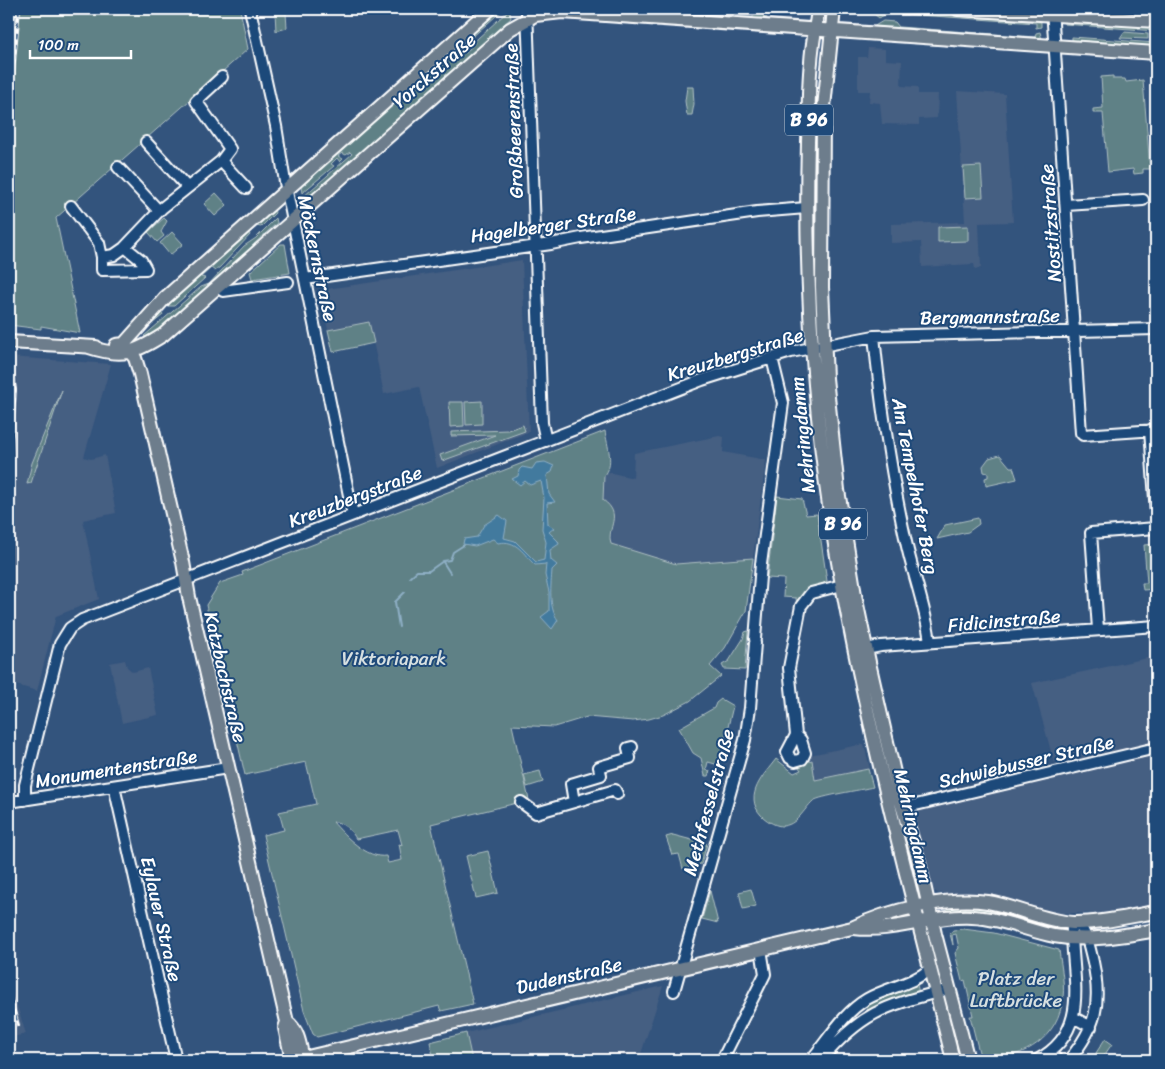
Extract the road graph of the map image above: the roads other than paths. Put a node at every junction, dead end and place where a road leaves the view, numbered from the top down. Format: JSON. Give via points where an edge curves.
{"nodes":[{"id":1,"x":250,"y":9,"type":"edge"},
{"id":2,"x":490,"y":9,"type":"edge"},
{"id":3,"x":818,"y":9,"type":"edge"},
{"id":4,"x":834,"y":9,"type":"edge"},
{"id":5,"x":958,"y":9,"type":"edge"},
{"id":6,"x":1053,"y":12,"type":"edge"},
{"id":7,"x":527,"y":13,"type":"edge"},
{"id":8,"x":1156,"y":22,"type":"edge"},
{"id":9,"x":816,"y":28,"type":"junction"},
{"id":10,"x":832,"y":30,"type":"junction"},
{"id":11,"x":1055,"y":45,"type":"junction"},
{"id":12,"x":1156,"y":53,"type":"edge"},
{"id":13,"x":811,"y":57,"type":"junction"},
{"id":14,"x":828,"y":59,"type":"junction"},
{"id":15,"x":222,"y":77,"type":"dead end"},
{"id":16,"x":146,"y":142,"type":"dead end"},
{"id":17,"x":221,"y":162,"type":"junction"},
{"id":18,"x":118,"y":168,"type":"dead end"},
{"id":19,"x":187,"y":187,"type":"junction"},
{"id":20,"x":246,"y":188,"type":"dead end"},
{"id":21,"x":286,"y":190,"type":"junction"},
{"id":22,"x":1143,"y":200,"type":"dead end"},
{"id":23,"x":1066,"y":205,"type":"junction"},
{"id":24,"x":71,"y":206,"type":"dead end"},
{"id":25,"x":806,"y":208,"type":"junction"},
{"id":26,"x":159,"y":212,"type":"junction"},
{"id":27,"x":293,"y":218,"type":"junction"},
{"id":28,"x":535,"y":246,"type":"junction"},
{"id":29,"x":125,"y":247,"type":"junction"},
{"id":30,"x":102,"y":257,"type":"junction"},
{"id":31,"x":305,"y":279,"type":"junction"},
{"id":32,"x":288,"y":282,"type":"dead end"},
{"id":33,"x":218,"y":286,"type":"junction"},
{"id":34,"x":1156,"y":329,"type":"edge"},
{"id":35,"x":1075,"y":332,"type":"junction"},
{"id":36,"x":874,"y":336,"type":"junction"},
{"id":37,"x":9,"y":342,"type":"edge"},
{"id":38,"x":818,"y":346,"type":"junction"},
{"id":39,"x":127,"y":348,"type":"junction"},
{"id":40,"x":772,"y":358,"type":"junction"},
{"id":41,"x":1153,"y":430,"type":"edge"},
{"id":42,"x":546,"y":441,"type":"junction"},
{"id":43,"x":1156,"y":513,"type":"edge"},
{"id":44,"x":353,"y":515,"type":"junction"},
{"id":45,"x":1156,"y":528,"type":"edge"},
{"id":46,"x":186,"y":581,"type":"junction"},
{"id":47,"x":842,"y":585,"type":"junction"},
{"id":48,"x":1156,"y":626,"type":"edge"},
{"id":49,"x":1098,"y":629,"type":"junction"},
{"id":50,"x":930,"y":642,"type":"junction"},
{"id":51,"x":860,"y":650,"type":"junction"},
{"id":52,"x":796,"y":734,"type":"dead end"},
{"id":53,"x":632,"y":747,"type":"dead end"},
{"id":54,"x":1156,"y":748,"type":"edge"},
{"id":55,"x":228,"y":768,"type":"junction"},
{"id":56,"x":114,"y":786,"type":"junction"},
{"id":57,"x":617,"y":794,"type":"dead end"},
{"id":58,"x":25,"y":800,"type":"junction"},
{"id":59,"x":9,"y":802,"type":"edge"},
{"id":60,"x":521,"y":802,"type":"dead end"},
{"id":61,"x":574,"y":802,"type":"junction"},
{"id":62,"x":898,"y":809,"type":"junction"},
{"id":63,"x":929,"y":905,"type":"junction"},
{"id":64,"x":914,"y":908,"type":"junction"},
{"id":65,"x":1156,"y":912,"type":"edge"},
{"id":66,"x":932,"y":920,"type":"junction"},
{"id":67,"x":918,"y":922,"type":"junction"},
{"id":68,"x":1075,"y":923,"type":"junction"},
{"id":69,"x":852,"y":928,"type":"junction"},
{"id":70,"x":1156,"y":930,"type":"edge"},
{"id":71,"x":1072,"y":938,"type":"junction"},
{"id":72,"x":1088,"y":938,"type":"junction"},
{"id":73,"x":761,"y":948,"type":"junction"},
{"id":74,"x":681,"y":968,"type":"junction"},
{"id":75,"x":930,"y":969,"type":"junction"},
{"id":76,"x":949,"y":989,"type":"junction"},
{"id":77,"x":674,"y":992,"type":"dead end"},
{"id":78,"x":936,"y":992,"type":"junction"},
{"id":79,"x":860,"y":1004,"type":"junction"},
{"id":80,"x":867,"y":1017,"type":"junction"},
{"id":81,"x":1073,"y":1017,"type":"junction"},
{"id":82,"x":1091,"y":1027,"type":"junction"},
{"id":83,"x":1050,"y":1052,"type":"junction"},
{"id":84,"x":816,"y":1059,"type":"edge"},
{"id":85,"x":176,"y":1060,"type":"edge"},
{"id":86,"x":298,"y":1060,"type":"edge"},
{"id":87,"x":722,"y":1060,"type":"edge"},
{"id":88,"x":953,"y":1060,"type":"edge"},
{"id":89,"x":968,"y":1060,"type":"edge"},
{"id":90,"x":1037,"y":1060,"type":"edge"},
{"id":91,"x":1057,"y":1060,"type":"edge"},
{"id":92,"x":1069,"y":1060,"type":"edge"}],
"edges":[{"from":1,"to":21,"type":"street","name":"Möckernstraße","via":[[276,126]]},
{"from":2,"to":21,"type":"main road","name":"Yorckstraße"},
{"from":3,"to":9,"type":"main road","name":"Mehringdamm","number":"B 96"},
{"from":4,"to":10,"type":"main road","name":"Mehringdamm","number":"B 96"},
{"from":5,"to":6,"type":"main road"},
{"from":6,"to":8,"type":"main road"},
{"from":6,"to":11,"type":"street","name":"Nostitzstraße"},
{"from":7,"to":9,"type":"main road","name":"Yorckstraße","via":[[562,12]]},
{"from":7,"to":27,"type":"main road","name":"Yorckstraße"},
{"from":7,"to":28,"type":"street","name":"Großbeerenstraße"},
{"from":9,"to":10,"type":"main road","name":"Yorckstraße"},
{"from":9,"to":13,"type":"main road","name":"Mehringdamm","number":"B 96"},
{"from":10,"to":11,"type":"main road","name":"Yorckstraße"},
{"from":10,"to":14,"type":"main road","name":"Mehringdamm","number":"B 96"},
{"from":11,"to":12,"type":"main road","name":"Yorckstraße"},
{"from":11,"to":23,"type":"street","name":"Nostitzstraße"},
{"from":13,"to":14,"type":"main road"},
{"from":13,"to":25,"type":"main road","name":"Mehringdamm","number":"B 96"},
{"from":14,"to":38,"type":"main road","name":"Mehringdamm","number":"B 96","via":[[822,149]]},
{"from":15,"to":17,"type":"street","via":[[196,101],[230,149]]},
{"from":16,"to":19,"type":"street"},
{"from":17,"to":19,"type":"street"},
{"from":17,"to":20,"type":"street"},
{"from":18,"to":26,"type":"street"},
{"from":19,"to":26,"type":"street"},
{"from":21,"to":27,"type":"street","name":"Möckernstraße"},
{"from":21,"to":39,"type":"main road","name":"Yorckstraße","via":[[165,298]]},
{"from":22,"to":23,"type":"street"},
{"from":23,"to":35,"type":"street","name":"Nostitzstraße"},
{"from":24,"to":30,"type":"street","via":[[99,243]]},
{"from":25,"to":28,"type":"street","name":"Hagelberger Straße","via":[[757,212]]},
{"from":25,"to":38,"type":"main road","name":"Mehringdamm","number":"B 96"},
{"from":26,"to":29,"type":"street"},
{"from":27,"to":31,"type":"street","name":"Möckernstraße"},
{"from":27,"to":33,"type":"main road","name":"Yorckstraße"},
{"from":28,"to":31,"type":"street","name":"Hagelberger Straße"},
{"from":28,"to":42,"type":"street","name":"Großbeerenstraße","via":[[542,423]]},
{"from":29,"to":30,"type":"street","via":[[114,255]]},
{"from":29,"to":30,"type":"street","via":[[141,260],[146,269],[102,270]]},
{"from":31,"to":44,"type":"street","name":"Möckernstraße"},
{"from":32,"to":33,"type":"street","via":[[223,291]]},
{"from":33,"to":39,"type":"main road","name":"Yorckstraße","via":[[163,335]]},
{"from":34,"to":35,"type":"street","name":"Bergmannstraße"},
{"from":35,"to":36,"type":"street","name":"Bergmannstraße"},
{"from":35,"to":41,"type":"street","name":"Nostitzstraße","via":[[1083,435]]},
{"from":36,"to":38,"type":"street","name":"Bergmannstraße"},
{"from":36,"to":50,"type":"street","name":"Am Tempelhofer Berg","via":[[890,462]]},
{"from":37,"to":39,"type":"main road","name":"Yorckstraße"},
{"from":38,"to":40,"type":"street","name":"Kreuzbergstraße"},
{"from":38,"to":47,"type":"main road","name":"Mehringdamm","number":"B 96","via":[[827,492]]},
{"from":38,"to":51,"type":"main road","name":"Mehringdamm","number":"B 96"},
{"from":39,"to":46,"type":"main road","name":"Katzbachstraße","via":[[138,368]]},
{"from":40,"to":42,"type":"street","name":"Kreuzbergstraße","via":[[702,380]]},
{"from":40,"to":74,"type":"street","name":"Methfesselstraße","via":[[783,403],[761,564],[751,701],[745,740]]},
{"from":41,"to":43,"type":"street"},
{"from":42,"to":44,"type":"street","name":"Kreuzbergstraße"},
{"from":44,"to":46,"type":"street","name":"Kreuzbergstraße"},
{"from":45,"to":49,"type":"street","via":[[1091,533]]},
{"from":46,"to":55,"type":"main road","name":"Katzbachstraße"},
{"from":46,"to":58,"type":"street","name":"Kreuzbergstraße","via":[[82,620],[66,632],[60,644],[25,784]]},
{"from":47,"to":51,"type":"main road","name":"Mehringdamm","number":"B 96"},
{"from":47,"to":52,"type":"street","via":[[811,592],[801,606],[789,668]]},
{"from":48,"to":49,"type":"street","name":"Fidicinstraße"},
{"from":49,"to":50,"type":"street","name":"Fidicinstraße"},
{"from":50,"to":51,"type":"street","name":"Fidicinstraße"},
{"from":51,"to":62,"type":"main road","name":"Mehringdamm","number":"B 96"},
{"from":53,"to":61,"type":"street","via":[[628,748],[630,758],[599,767],[601,775],[571,784]]},
{"from":54,"to":62,"type":"street","name":"Schwiebusser Straße"},
{"from":55,"to":56,"type":"street","name":"Monumentenstraße"},
{"from":55,"to":86,"type":"main road","name":"Katzbachstraße","via":[[286,1028]]},
{"from":56,"to":58,"type":"street","name":"Monumentenstraße"},
{"from":56,"to":85,"type":"street","name":"Eylauer Straße"},
{"from":57,"to":61,"type":"street","via":[[616,790]]},
{"from":58,"to":59,"type":"street","name":"Monumentenstraße"},
{"from":60,"to":61,"type":"street","via":[[536,813]]},
{"from":62,"to":63,"type":"main road","name":"Mehringdamm","number":"B 96","via":[[918,858]]},
{"from":62,"to":64,"type":"main road","name":"Mehringdamm","number":"B 96"},
{"from":63,"to":64,"type":"main road"},
{"from":63,"to":66,"type":"main road","number":"B 96"},
{"from":63,"to":68,"type":"main road","via":[[964,900],[989,902],[1051,920]]},
{"from":64,"to":67,"type":"main road","number":"B 96"},
{"from":64,"to":69,"type":"main road","name":"Dudenstraße","via":[[868,920]]},
{"from":65,"to":68,"type":"main road"},
{"from":66,"to":67,"type":"main road"},
{"from":66,"to":71,"type":"main road","via":[[985,918]]},
{"from":66,"to":76,"type":"main road","number":"B 96"},
{"from":67,"to":69,"type":"main road","name":"Dudenstraße","via":[[867,930]]},
{"from":67,"to":75,"type":"main road","number":"B 96"},
{"from":68,"to":71,"type":"street"},
{"from":68,"to":72,"type":"street"},
{"from":69,"to":73,"type":"main road","name":"Dudenstraße"},
{"from":70,"to":72,"type":"main road"},
{"from":71,"to":72,"type":"main road"},
{"from":71,"to":81,"type":"street","via":[[1077,992]]},
{"from":72,"to":82,"type":"street","via":[[1097,985],[1097,1007]]},
{"from":73,"to":74,"type":"main road","name":"Dudenstraße"},
{"from":73,"to":87,"type":"street","via":[[765,974]]},
{"from":74,"to":77,"type":"street","name":"Methfesselstraße"},
{"from":74,"to":86,"type":"main road","name":"Dudenstraße"},
{"from":75,"to":78,"type":"main road","number":"B 96"},
{"from":75,"to":79,"type":"street","via":[[915,981],[878,993]]},
{"from":76,"to":78,"type":"street"},
{"from":76,"to":89,"type":"main road","number":"B 96"},
{"from":78,"to":80,"type":"street","via":[[898,1003]]},
{"from":78,"to":88,"type":"main road","number":"B 96"},
{"from":79,"to":80,"type":"street"},
{"from":79,"to":84,"type":"street"},
{"from":80,"to":84,"type":"street"},
{"from":81,"to":82,"type":"street"},
{"from":81,"to":83,"type":"street","via":[[1065,1034]]},
{"from":82,"to":92,"type":"street"},
{"from":83,"to":90,"type":"street"},
{"from":83,"to":91,"type":"street"}]}
